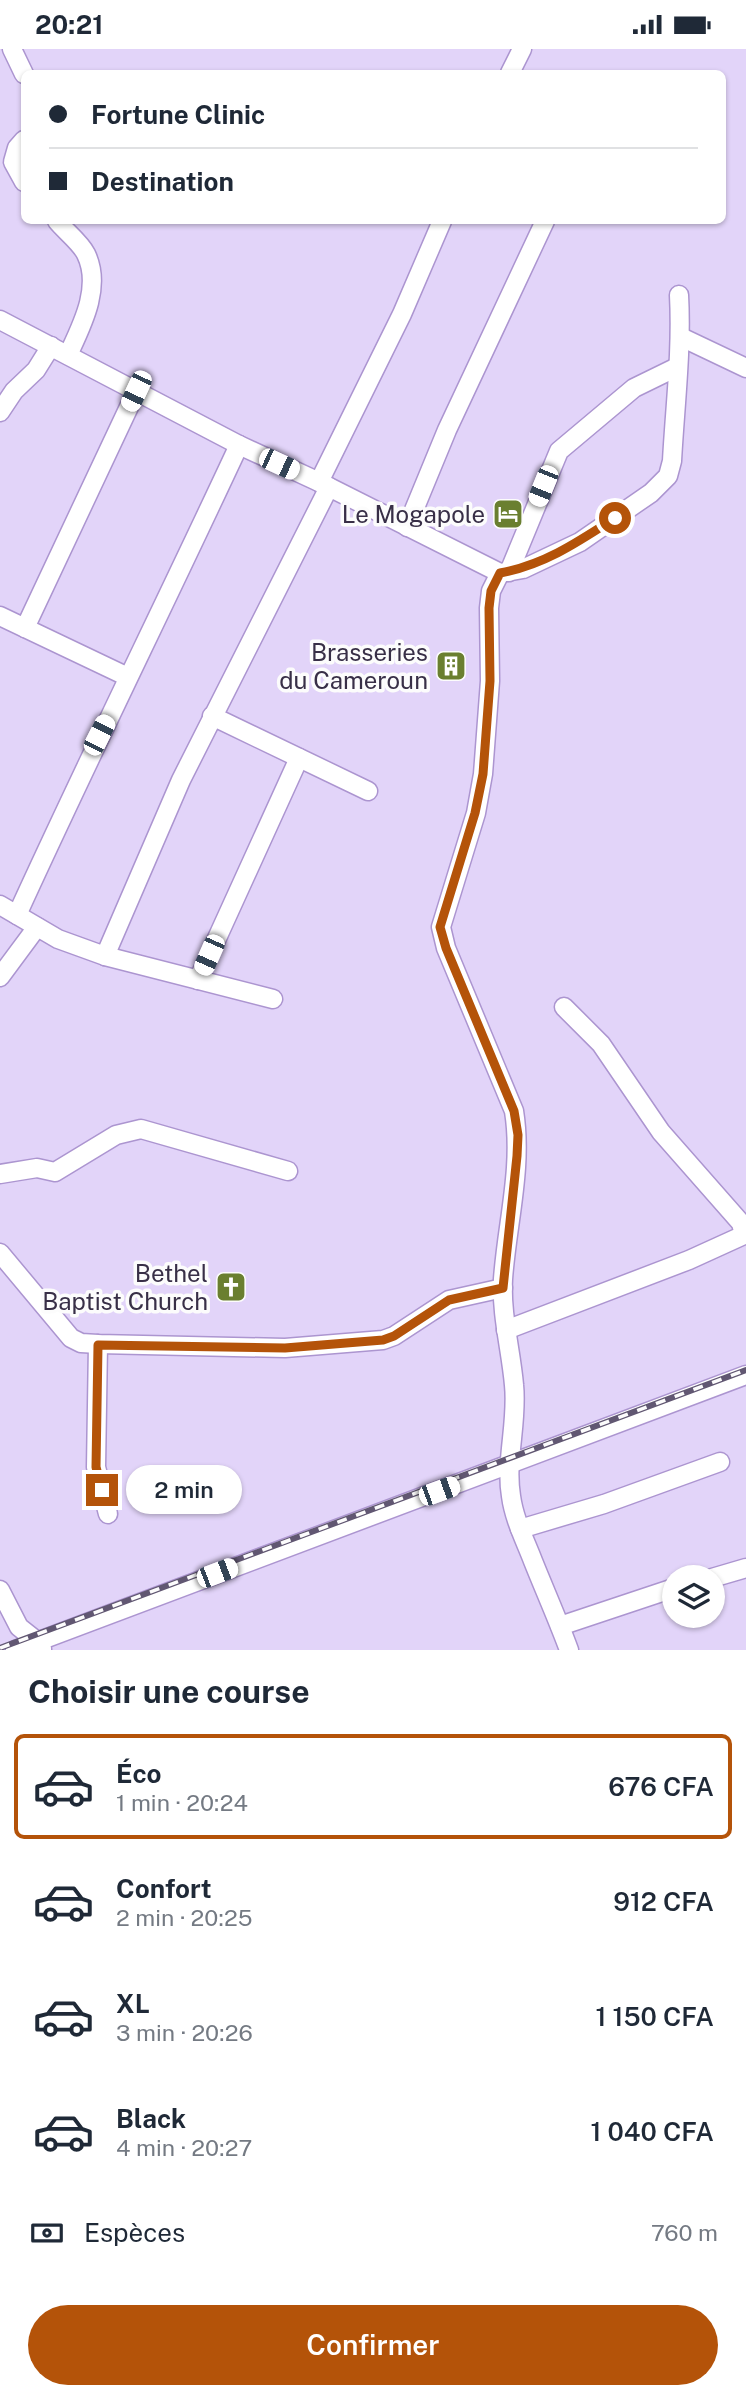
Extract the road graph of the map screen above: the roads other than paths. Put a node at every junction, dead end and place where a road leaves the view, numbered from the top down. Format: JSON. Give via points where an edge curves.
{"nodes":[{"id":1,"x":12,"y":49,"type":"edge"},
{"id":2,"x":522,"y":49,"type":"edge"},
{"id":3,"x":22,"y":70,"type":"edge"},
{"id":4,"x":512,"y":70,"type":"edge"},
{"id":5,"x":21,"y":143,"type":"edge"},
{"id":6,"x":21,"y":177,"type":"edge"},
{"id":7,"x":60,"y":224,"type":"edge"},
{"id":8,"x":441,"y":224,"type":"edge"},
{"id":9,"x":544,"y":224,"type":"edge"},
{"id":10,"x":679,"y":295,"type":"dead end"},
{"id":11,"x":0,"y":320,"type":"edge"},
{"id":12,"x":681,"y":337,"type":"junction"},
{"id":13,"x":51,"y":346,"type":"junction"},
{"id":14,"x":68,"y":355,"type":"junction"},
{"id":15,"x":677,"y":367,"type":"junction"},
{"id":16,"x":746,"y":368,"type":"edge"},
{"id":17,"x":136,"y":391,"type":"junction"},
{"id":18,"x":0,"y":412,"type":"edge"},
{"id":19,"x":239,"y":445,"type":"junction"},
{"id":20,"x":324,"y":485,"type":"junction"},
{"id":21,"x":407,"y":527,"type":"junction"},
{"id":22,"x":505,"y":572,"type":"junction"},
{"id":23,"x":0,"y":616,"type":"edge"},
{"id":24,"x":25,"y":628,"type":"junction"},
{"id":25,"x":128,"y":677,"type":"junction"},
{"id":26,"x":212,"y":716,"type":"junction"},
{"id":27,"x":299,"y":758,"type":"junction"},
{"id":28,"x":368,"y":791,"type":"dead end"},
{"id":29,"x":0,"y":905,"type":"edge"},
{"id":30,"x":17,"y":915,"type":"junction"},
{"id":31,"x":37,"y":927,"type":"junction"},
{"id":32,"x":105,"y":956,"type":"junction"},
{"id":33,"x":0,"y":977,"type":"edge"},
{"id":34,"x":198,"y":980,"type":"junction"},
{"id":35,"x":273,"y":999,"type":"dead end"},
{"id":36,"x":564,"y":1007,"type":"dead end"},
{"id":37,"x":288,"y":1171,"type":"dead end"},
{"id":38,"x":0,"y":1174,"type":"edge"},
{"id":39,"x":0,"y":1254,"type":"edge"},
{"id":40,"x":503,"y":1288,"type":"junction"},
{"id":41,"x":506,"y":1330,"type":"junction"},
{"id":42,"x":98,"y":1345,"type":"junction"},
{"id":43,"x":746,"y":1375,"type":"edge"},
{"id":44,"x":720,"y":1462,"type":"dead end"},
{"id":45,"x":511,"y":1464,"type":"junction"},
{"id":46,"x":108,"y":1514,"type":"dead end"},
{"id":47,"x":520,"y":1529,"type":"junction"},
{"id":48,"x":746,"y":1568,"type":"edge"},
{"id":49,"x":725,"y":1574,"type":"edge"},
{"id":50,"x":0,"y":1590,"type":"edge"},
{"id":51,"x":662,"y":1592,"type":"edge"},
{"id":52,"x":560,"y":1626,"type":"junction"},
{"id":53,"x":40,"y":1646,"type":"edge"},
{"id":54,"x":15,"y":1650,"type":"edge"},
{"id":55,"x":569,"y":1650,"type":"edge"}],
"edges":[{"from":1,"to":3,"type":"street"},
{"from":2,"to":4,"type":"street"},
{"from":5,"to":6,"type":"street","via":[[13,162]]},
{"from":7,"to":14,"type":"street","via":[[85,254],[93,279],[88,307]]},
{"from":8,"to":20,"type":"street"},
{"from":9,"to":21,"type":"street"},
{"from":10,"to":12,"type":"street"},
{"from":11,"to":13,"type":"street"},
{"from":12,"to":15,"type":"street"},
{"from":12,"to":16,"type":"street"},
{"from":13,"to":14,"type":"street"},
{"from":13,"to":18,"type":"street"},
{"from":14,"to":17,"type":"street"},
{"from":15,"to":22,"type":"street","via":[[634,388],[559,451]]},
{"from":15,"to":22,"type":"street","via":[[668,477],[564,551]]},
{"from":17,"to":19,"type":"street"},
{"from":17,"to":24,"type":"street"},
{"from":19,"to":20,"type":"street"},
{"from":19,"to":25,"type":"street"},
{"from":20,"to":21,"type":"street"},
{"from":20,"to":26,"type":"street"},
{"from":21,"to":22,"type":"street"},
{"from":22,"to":40,"type":"street","via":[[491,591],[489,608],[490,681],[483,774],[440,927],[514,1111],[517,1156]]},
{"from":23,"to":24,"type":"street"},
{"from":24,"to":25,"type":"street"},
{"from":25,"to":30,"type":"street"},
{"from":26,"to":27,"type":"street"},
{"from":26,"to":32,"type":"street"},
{"from":27,"to":28,"type":"street"},
{"from":27,"to":34,"type":"street"},
{"from":29,"to":30,"type":"street"},
{"from":30,"to":31,"type":"street"},
{"from":31,"to":32,"type":"street"},
{"from":31,"to":33,"type":"street"},
{"from":32,"to":34,"type":"street"},
{"from":34,"to":35,"type":"street"},
{"from":36,"to":41,"type":"street","via":[[601,1044],[661,1132],[741,1223],[744,1235]]},
{"from":37,"to":38,"type":"street","via":[[141,1129],[116,1135],[55,1173],[37,1168]]},
{"from":39,"to":42,"type":"street","via":[[71,1338]]},
{"from":40,"to":41,"type":"street"},
{"from":40,"to":42,"type":"street","via":[[449,1300],[383,1340],[285,1348]]},
{"from":41,"to":45,"type":"street","via":[[514,1387]]},
{"from":42,"to":46,"type":"street","via":[[96,1467]]},
{"from":43,"to":45,"type":"street"},
{"from":44,"to":47,"type":"street"},
{"from":45,"to":47,"type":"street","via":[[511,1499]]},
{"from":45,"to":53,"type":"street","via":[[178,1587]]},
{"from":47,"to":52,"type":"street"},
{"from":48,"to":49,"type":"street"},
{"from":50,"to":53,"type":"street","via":[[19,1627]]},
{"from":51,"to":52,"type":"street"},
{"from":52,"to":55,"type":"street"},
{"from":53,"to":54,"type":"street"}]}
